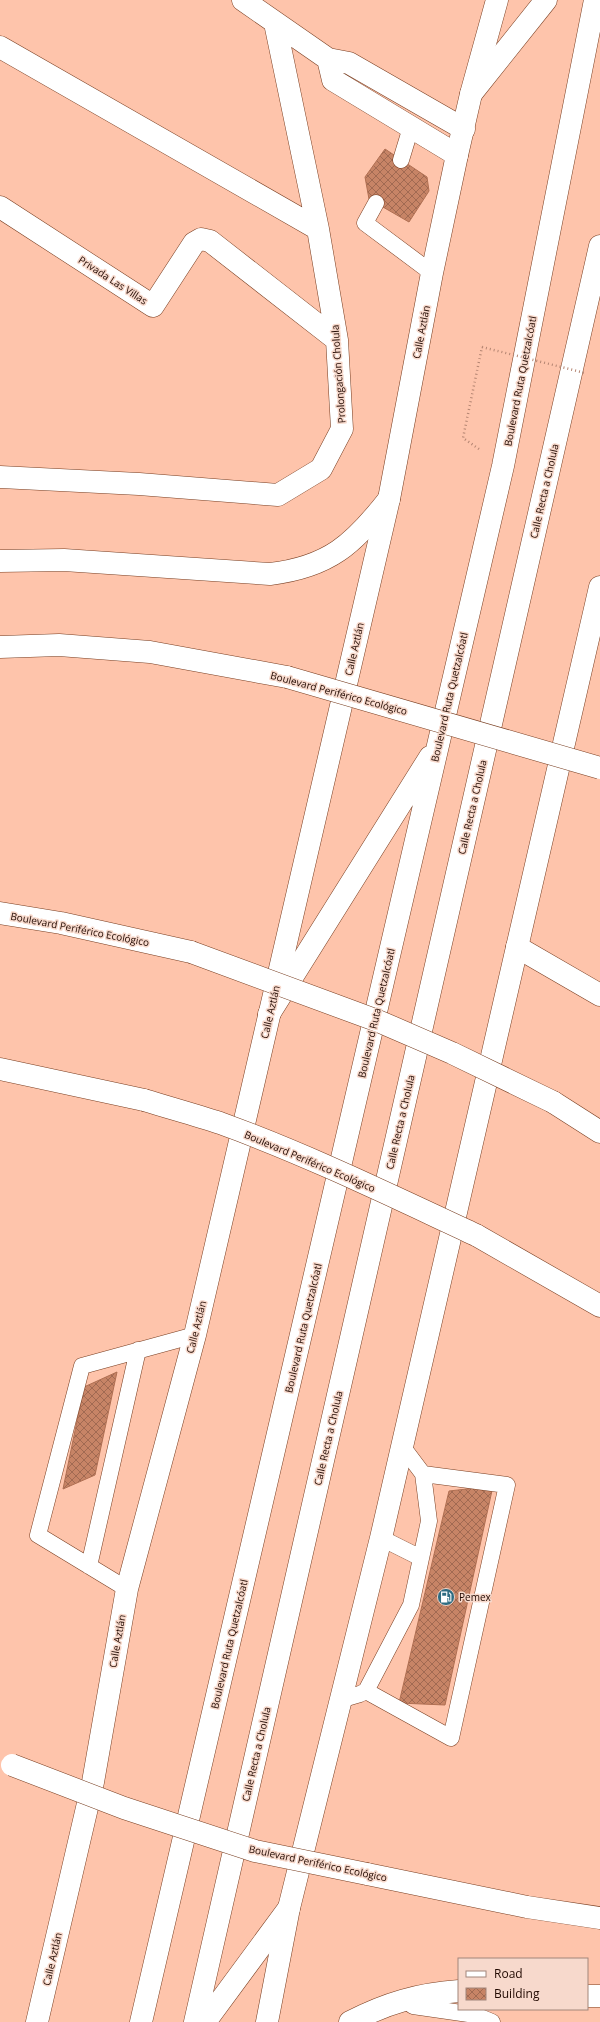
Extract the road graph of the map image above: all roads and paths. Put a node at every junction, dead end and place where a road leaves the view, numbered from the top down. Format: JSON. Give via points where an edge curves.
{"nodes":[{"id":1,"x":243,"y":0,"type":"edge"},
{"id":2,"x":496,"y":0,"type":"edge"},
{"id":3,"x":546,"y":0,"type":"edge"},
{"id":4,"x":595,"y":0,"type":"edge"},
{"id":5,"x":275,"y":23,"type":"junction"},
{"id":6,"x":0,"y":47,"type":"edge"},
{"id":7,"x":328,"y":60,"type":"junction"},
{"id":8,"x":471,"y":94,"type":"junction"},
{"id":9,"x":411,"y":127,"type":"junction"},
{"id":10,"x":464,"y":129,"type":"junction"},
{"id":11,"x":457,"y":154,"type":"junction"},
{"id":12,"x":401,"y":160,"type":"dead end"},
{"id":13,"x":376,"y":203,"type":"dead end"},
{"id":14,"x":0,"y":207,"type":"edge"},
{"id":15,"x":318,"y":229,"type":"junction"},
{"id":16,"x":600,"y":246,"type":"edge"},
{"id":17,"x":432,"y":273,"type":"junction"},
{"id":18,"x":337,"y":340,"type":"junction"},
{"id":19,"x":585,"y":373,"type":"dead end"},
{"id":20,"x":463,"y":438,"type":"dead end"},
{"id":21,"x":0,"y":477,"type":"edge"},
{"id":22,"x":389,"y":499,"type":"junction"},
{"id":23,"x":0,"y":561,"type":"edge"},
{"id":24,"x":600,"y":587,"type":"edge"},
{"id":25,"x":0,"y":647,"type":"edge"},
{"id":26,"x":439,"y":742,"type":"junction"},
{"id":27,"x":600,"y":768,"type":"edge"},
{"id":28,"x":0,"y":913,"type":"edge"},
{"id":29,"x":517,"y":947,"type":"junction"},
{"id":30,"x":600,"y":995,"type":"edge"},
{"id":31,"x":269,"y":1014,"type":"junction"},
{"id":32,"x":0,"y":1069,"type":"edge"},
{"id":33,"x":600,"y":1132,"type":"edge"},
{"id":34,"x":600,"y":1306,"type":"edge"},
{"id":35,"x":195,"y":1335,"type":"junction"},
{"id":36,"x":138,"y":1350,"type":"junction"},
{"id":37,"x":402,"y":1446,"type":"junction"},
{"id":38,"x":423,"y":1474,"type":"junction"},
{"id":39,"x":381,"y":1538,"type":"junction"},
{"id":40,"x":421,"y":1558,"type":"junction"},
{"id":41,"x":89,"y":1566,"type":"junction"},
{"id":42,"x":126,"y":1589,"type":"junction"},
{"id":43,"x":366,"y":1691,"type":"junction"},
{"id":44,"x":343,"y":1699,"type":"junction"},
{"id":45,"x":6,"y":1762,"type":"edge"},
{"id":46,"x":289,"y":1908,"type":"junction"},
{"id":47,"x":600,"y":1918,"type":"edge"},
{"id":48,"x":458,"y":1991,"type":"edge"},
{"id":49,"x":588,"y":1996,"type":"edge"},
{"id":50,"x":600,"y":1996,"type":"edge"},
{"id":51,"x":404,"y":1999,"type":"junction"},
{"id":52,"x":37,"y":2022,"type":"edge"},
{"id":53,"x":141,"y":2022,"type":"edge"},
{"id":54,"x":195,"y":2022,"type":"edge"},
{"id":55,"x":205,"y":2022,"type":"edge"},
{"id":56,"x":267,"y":2022,"type":"edge"},
{"id":57,"x":350,"y":2022,"type":"edge"},
{"id":58,"x":492,"y":2022,"type":"edge"}],
"edges":[{"from":1,"to":5,"type":"main road"},
{"from":2,"to":8,"type":"main road","name":"Calle Aztlán"},
{"from":3,"to":8,"type":"main road"},
{"from":4,"to":26,"type":"main road","name":"Boulevard Ruta Quetzalcóatl","via":[[503,466]]},
{"from":5,"to":7,"type":"main road"},
{"from":5,"to":15,"type":"main road","name":"Prolongación Cholula"},
{"from":6,"to":15,"type":"main road"},
{"from":7,"to":9,"type":"main road","via":[[333,80]]},
{"from":7,"to":10,"type":"main road","via":[[349,63]]},
{"from":8,"to":10,"type":"main road","name":"Calle Aztlán"},
{"from":9,"to":11,"type":"main road"},
{"from":9,"to":12,"type":"lane"},
{"from":10,"to":11,"type":"main road","name":"Calle Aztlán"},
{"from":11,"to":17,"type":"main road","name":"Calle Aztlán"},
{"from":13,"to":17,"type":"lane","via":[[365,223]]},
{"from":14,"to":18,"type":"main road","name":"Privada Las Villas","via":[[153,306],[194,244],[201,239],[210,241]]},
{"from":15,"to":18,"type":"main road","name":"Prolongación Cholula"},
{"from":16,"to":54,"type":"main road","name":"Calle Recta a Cholula"},
{"from":17,"to":22,"type":"main road","name":"Calle Aztlán"},
{"from":18,"to":21,"type":"main road","name":"Prolongación Cholula","via":[[342,430],[322,469],[278,494]]},
{"from":19,"to":20,"type":"path","bridge":true,"via":[[482,348]]},
{"from":22,"to":23,"type":"main road","via":[[359,533],[338,551],[322,562],[292,572],[270,574],[64,560]]},
{"from":22,"to":31,"type":"main road","name":"Calle Aztlán"},
{"from":24,"to":29,"type":"main road"},
{"from":25,"to":27,"type":"main road","name":"Boulevard Periférico Ecológico","bridge":true,"via":[[59,645],[150,652],[287,677]]},
{"from":26,"to":31,"type":"main road"},
{"from":26,"to":53,"type":"main road","name":"Boulevard Ruta Quetzalcóatl"},
{"from":28,"to":33,"type":"main road","name":"Boulevard Periférico Ecológico","bridge":true,"via":[[61,923],[191,952],[295,989],[452,1053],[553,1102]]},
{"from":29,"to":30,"type":"main road"},
{"from":29,"to":37,"type":"main road"},
{"from":31,"to":35,"type":"main road","name":"Calle Aztlán"},
{"from":32,"to":34,"type":"main road","name":"Boulevard Periférico Ecológico","bridge":true,"via":[[144,1100],[220,1123],[358,1179],[476,1236]]},
{"from":35,"to":36,"type":"lane"},
{"from":35,"to":42,"type":"main road","name":"Calle Aztlán"},
{"from":36,"to":41,"type":"lane"},
{"from":36,"to":41,"type":"lane","via":[[82,1366],[38,1535]]},
{"from":37,"to":38,"type":"lane"},
{"from":37,"to":39,"type":"main road"},
{"from":38,"to":40,"type":"lane","via":[[429,1521]]},
{"from":38,"to":43,"type":"lane","via":[[507,1485],[451,1738]]},
{"from":39,"to":40,"type":"lane"},
{"from":39,"to":44,"type":"main road"},
{"from":40,"to":43,"type":"lane","via":[[411,1605]]},
{"from":41,"to":42,"type":"lane"},
{"from":42,"to":52,"type":"main road","name":"Calle Aztlán","via":[[92,1782]]},
{"from":43,"to":44,"type":"lane"},
{"from":44,"to":46,"type":"main road"},
{"from":45,"to":47,"type":"main road","name":"Boulevard Periférico Ecológico","bridge":true,"via":[[124,1808],[255,1851],[527,1906]]},
{"from":46,"to":55,"type":"main road"},
{"from":46,"to":56,"type":"main road"},
{"from":48,"to":51,"type":"main road"},
{"from":49,"to":50,"type":"main road"},
{"from":51,"to":57,"type":"main road"},
{"from":51,"to":58,"type":"lane","via":[[414,2006],[475,2015]]}]}
